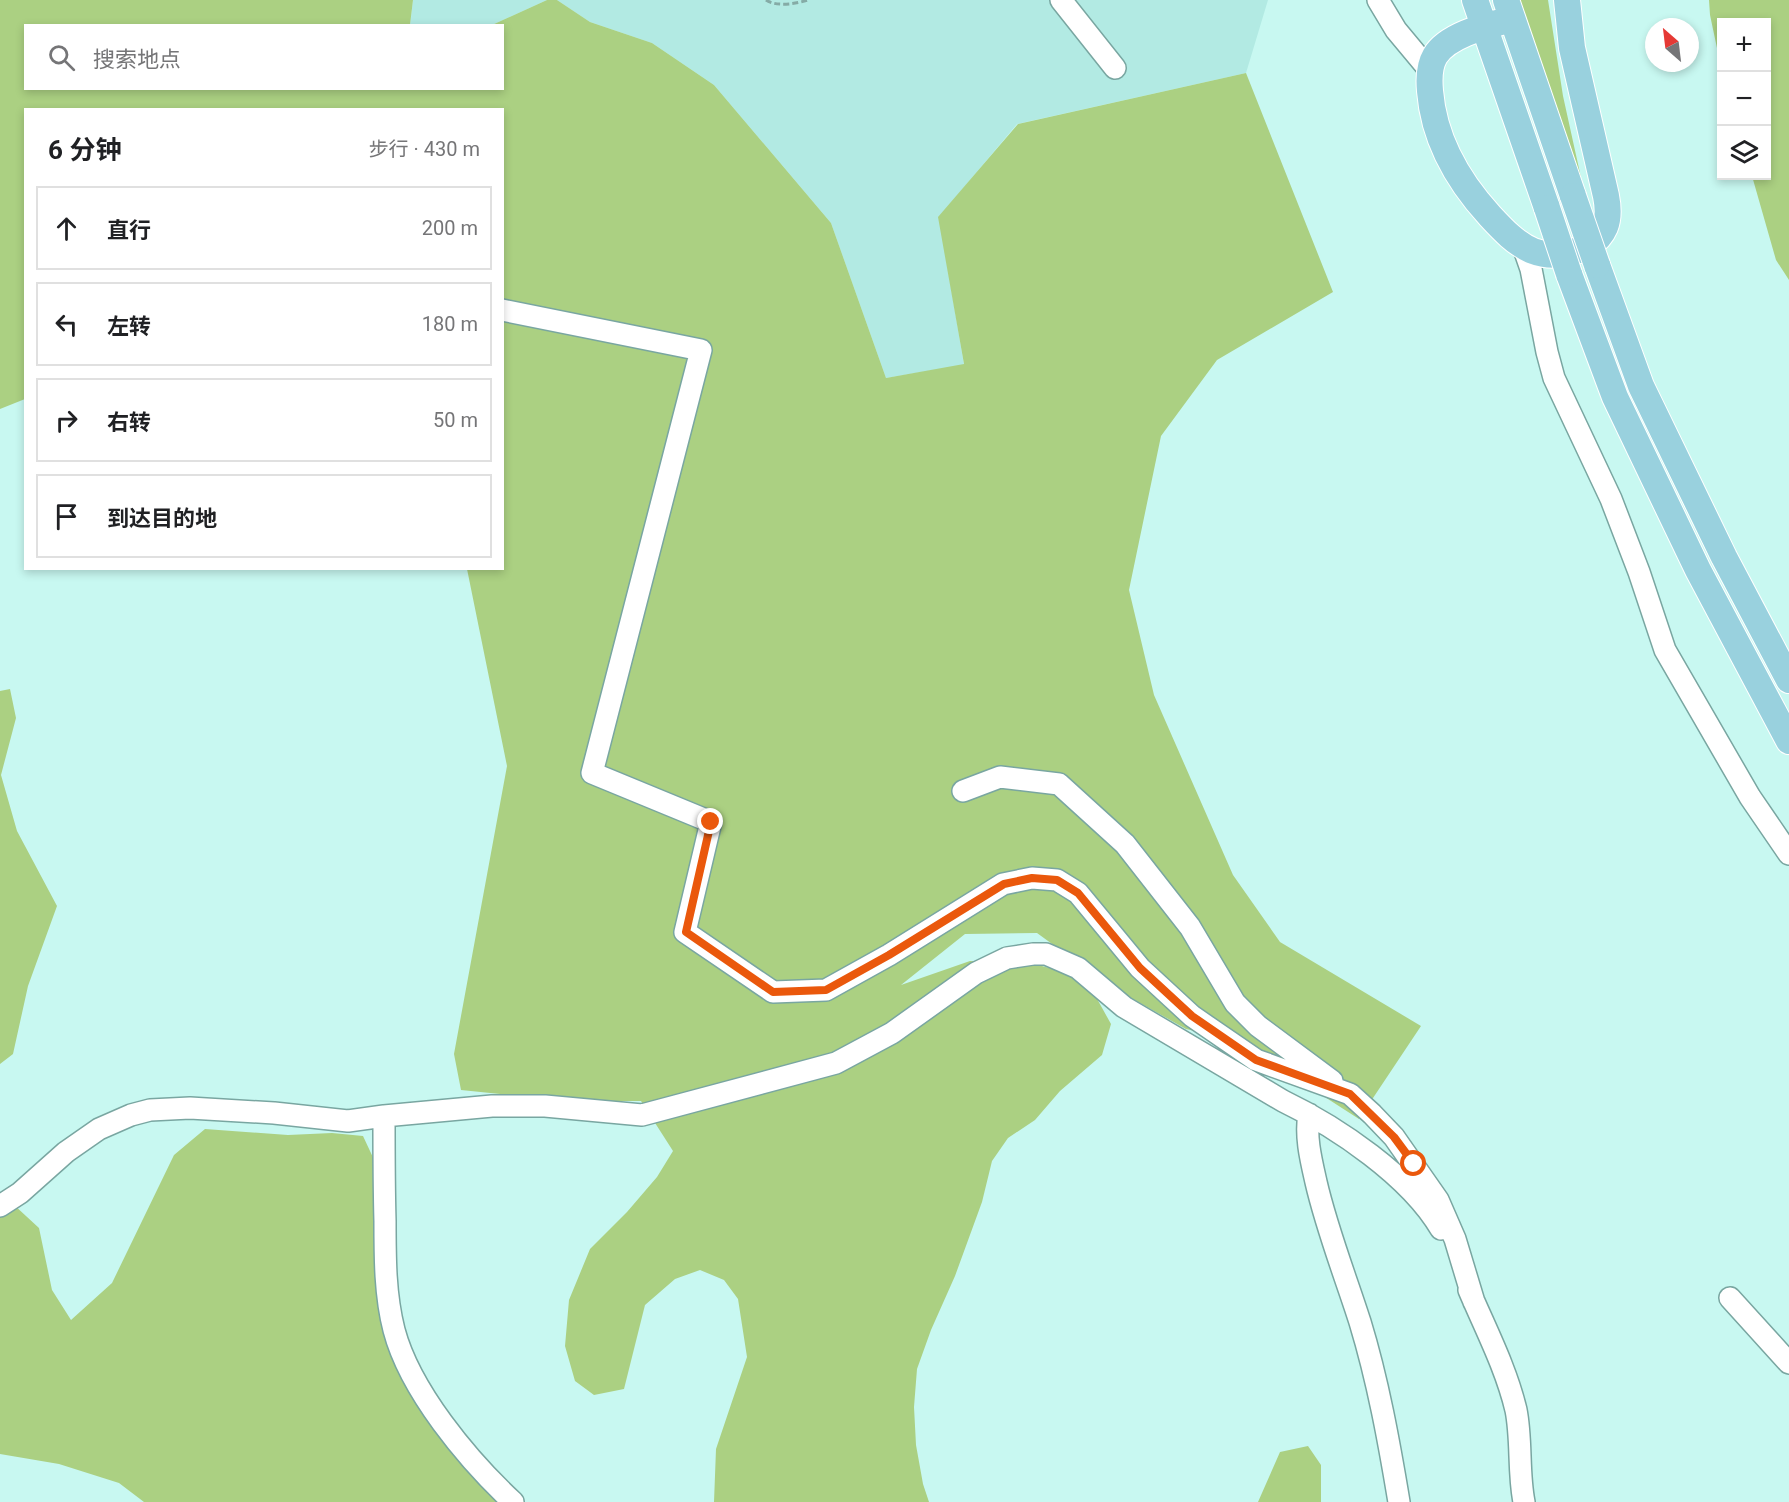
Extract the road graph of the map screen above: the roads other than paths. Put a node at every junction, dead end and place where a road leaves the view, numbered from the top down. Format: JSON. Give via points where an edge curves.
{"nodes":[{"id":1,"x":1061,"y":0,"type":"edge"},
{"id":2,"x":1378,"y":0,"type":"edge"},
{"id":3,"x":1476,"y":0,"type":"edge"},
{"id":4,"x":1567,"y":0,"type":"edge"},
{"id":5,"x":1509,"y":9,"type":"edge"},
{"id":6,"x":1485,"y":27,"type":"junction"},
{"id":7,"x":1115,"y":68,"type":"dead end"},
{"id":8,"x":1431,"y":72,"type":"junction"},
{"id":9,"x":1523,"y":246,"type":"junction"},
{"id":10,"x":504,"y":310,"type":"edge"},
{"id":11,"x":1789,"y":680,"type":"edge"},
{"id":12,"x":1789,"y":741,"type":"edge"},
{"id":13,"x":963,"y":791,"type":"dead end"},
{"id":14,"x":1789,"y":854,"type":"edge"},
{"id":15,"x":1350,"y":1094,"type":"junction"},
{"id":16,"x":1309,"y":1114,"type":"junction"},
{"id":17,"x":384,"y":1116,"type":"junction"},
{"id":18,"x":0,"y":1206,"type":"edge"},
{"id":19,"x":1730,"y":1298,"type":"dead end"},
{"id":20,"x":1474,"y":1302,"type":"junction"},
{"id":21,"x":1789,"y":1363,"type":"edge"},
{"id":22,"x":513,"y":1502,"type":"edge"},
{"id":23,"x":1399,"y":1502,"type":"edge"},
{"id":24,"x":1524,"y":1502,"type":"edge"}],
"edges":[{"from":1,"to":7,"type":"street"},
{"from":2,"to":8,"type":"street","via":[[1396,30]]},
{"from":3,"to":6,"type":"main road"},
{"from":4,"to":9,"type":"main road","via":[[1572,48],[1606,196],[1607,220],[1600,235],[1582,249],[1542,254]]},
{"from":5,"to":6,"type":"main road"},
{"from":5,"to":11,"type":"main road","bridge":true,"via":[[1641,386]]},
{"from":6,"to":8,"type":"main road","via":[[1441,48]]},
{"from":6,"to":12,"type":"main road","bridge":true,"via":[[1615,397],[1698,570]]},
{"from":8,"to":9,"type":"main road","via":[[1433,115],[1447,157],[1478,202]]},
{"from":9,"to":14,"type":"street","via":[[1554,378],[1611,499],[1662,644],[1750,797]]},
{"from":10,"to":15,"type":"street","via":[[701,350],[592,773],[711,822],[686,932],[773,992],[826,990],[1004,884],[1032,878],[1057,880],[1078,893],[1140,968],[1192,1016],[1256,1060]]},
{"from":13,"to":15,"type":"street","via":[[1000,777],[1059,784],[1125,844],[1190,927],[1234,1003],[1258,1026]]},
{"from":15,"to":20,"type":"street","via":[[1394,1137],[1438,1200],[1455,1239]]},
{"from":16,"to":17,"type":"street","via":[[1124,1007],[1078,968],[1046,954],[1007,958],[976,973],[892,1034],[836,1063],[642,1115],[545,1106],[492,1106]]},
{"from":16,"to":20,"type":"street","via":[[1376,1160],[1428,1210],[1446,1238]]},
{"from":16,"to":23,"type":"street","via":[[1314,1173],[1374,1376]]},
{"from":17,"to":18,"type":"street","via":[[348,1121],[226,1110],[150,1110],[99,1129]]},
{"from":17,"to":22,"type":"street","via":[[385,1259],[394,1331],[410,1370],[437,1413],[482,1471]]},
{"from":19,"to":21,"type":"street"},
{"from":20,"to":24,"type":"street","via":[[1504,1372],[1516,1412]]}]}
